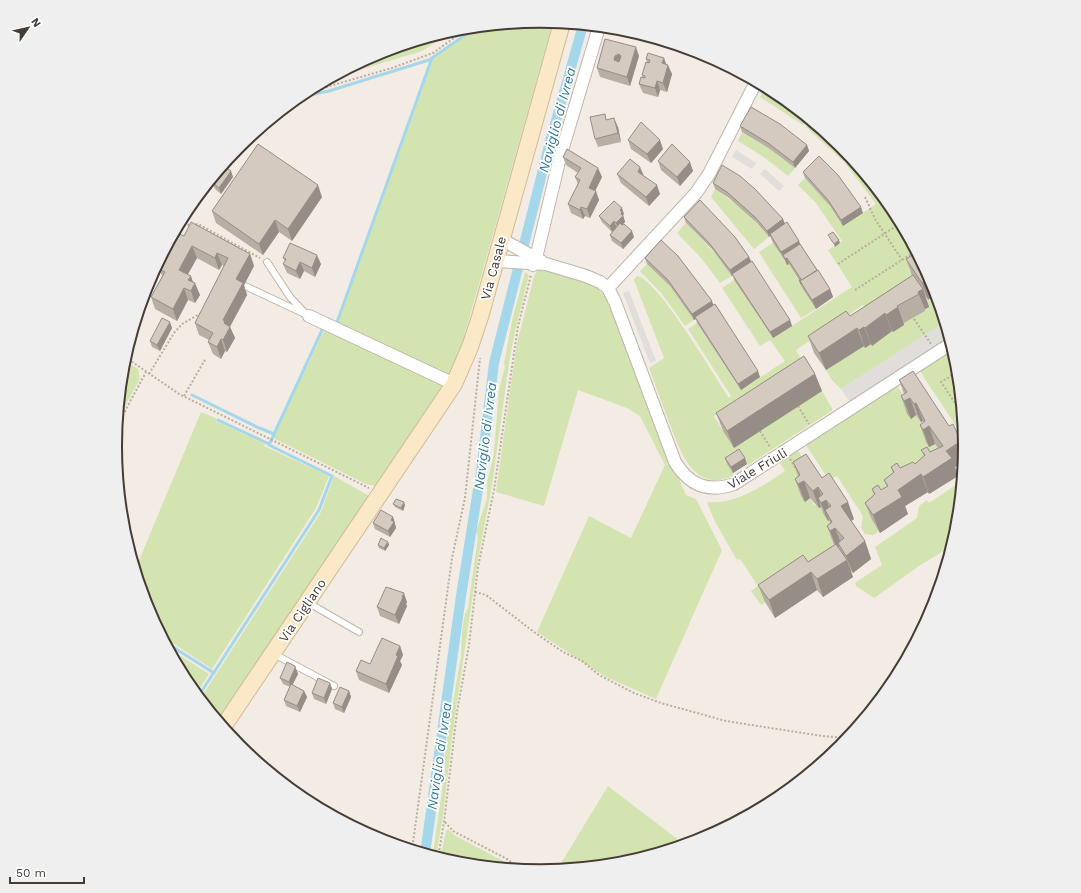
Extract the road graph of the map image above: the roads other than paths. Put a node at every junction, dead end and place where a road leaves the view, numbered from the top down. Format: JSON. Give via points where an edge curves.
{"nodes":[{"id":1,"x":561,"y":29,"type":"edge"},
{"id":2,"x":597,"y":32,"type":"edge"},
{"id":3,"x":754,"y":86,"type":"edge"},
{"id":4,"x":508,"y":243,"type":"junction"},
{"id":5,"x":534,"y":261,"type":"junction"},
{"id":6,"x":267,"y":262,"type":"road end"},
{"id":7,"x":502,"y":262,"type":"junction"},
{"id":8,"x":243,"y":285,"type":"edge"},
{"id":9,"x":608,"y":288,"type":"junction"},
{"id":10,"x":309,"y":316,"type":"junction"},
{"id":11,"x":947,"y":346,"type":"edge"},
{"id":12,"x":454,"y":384,"type":"junction"},
{"id":13,"x":381,"y":494,"type":"joint"},
{"id":14,"x":307,"y":602,"type":"junction"},
{"id":15,"x":359,"y":632,"type":"dead end"},
{"id":16,"x":272,"y":654,"type":"junction"},
{"id":17,"x":334,"y":686,"type":"dead end"},
{"id":18,"x":226,"y":722,"type":"edge"}],
"edges":[{"from":1,"to":4,"type":"main road","name":"Via Casale"},
{"from":2,"to":5,"type":"street","via":[[560,157]]},
{"from":3,"to":9,"type":"street","via":[[709,174],[696,192]]},
{"from":4,"to":5,"type":"street"},
{"from":4,"to":7,"type":"main road","name":"Via Casale"},
{"from":5,"to":7,"type":"street"},
{"from":5,"to":9,"type":"street","via":[[593,278]]},
{"from":6,"to":10,"type":"lane","via":[[290,297]]},
{"from":7,"to":12,"type":"main road","name":"Via Casale"},
{"from":8,"to":10,"type":"lane"},
{"from":9,"to":11,"type":"street","name":"Viale Friuli","via":[[675,462],[682,474],[694,483],[722,488],[734,484]]},
{"from":10,"to":12,"type":"street"},
{"from":12,"to":13,"type":"main road","name":"Via Casale"},
{"from":13,"to":14,"type":"main road","name":"Via Cigliano"},
{"from":14,"to":15,"type":"lane"},
{"from":14,"to":16,"type":"main road","name":"Via Cigliano"},
{"from":16,"to":17,"type":"lane"},
{"from":16,"to":18,"type":"main road","name":"Via Cigliano"}]}
